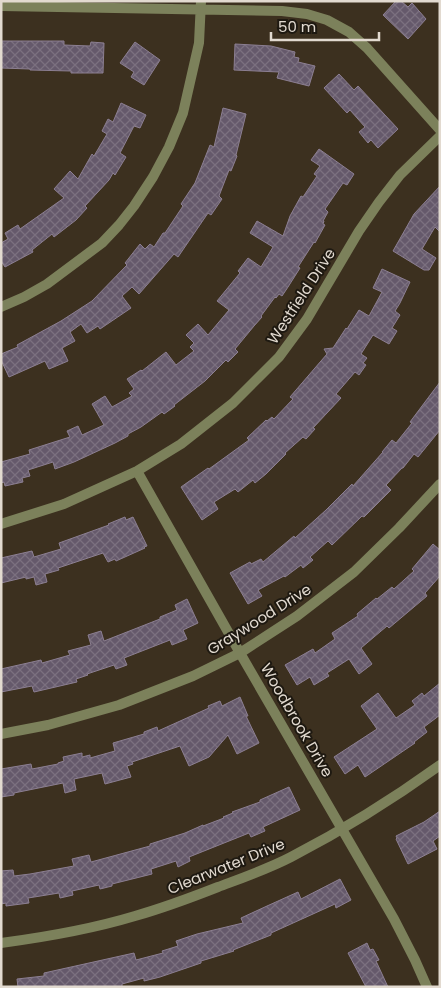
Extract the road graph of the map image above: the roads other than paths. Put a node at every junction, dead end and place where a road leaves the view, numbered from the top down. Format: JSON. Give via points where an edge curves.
{"nodes":[{"id":1,"x":201,"y":5,"type":"edge"},
{"id":2,"x":1,"y":6,"type":"edge"},
{"id":3,"x":440,"y":130,"type":"edge"},
{"id":4,"x":440,"y":136,"type":"edge"},
{"id":5,"x":1,"y":307,"type":"edge"},
{"id":6,"x":137,"y":471,"type":"junction"},
{"id":7,"x":440,"y":484,"type":"edge"},
{"id":8,"x":1,"y":524,"type":"edge"},
{"id":9,"x":240,"y":652,"type":"junction"},
{"id":10,"x":1,"y":734,"type":"edge"},
{"id":11,"x":440,"y":765,"type":"edge"},
{"id":12,"x":343,"y":829,"type":"junction"},
{"id":13,"x":1,"y":943,"type":"edge"},
{"id":14,"x":426,"y":987,"type":"edge"}],
"edges":[{"from":1,"to":2,"type":"street"},
{"from":1,"to":3,"type":"street","via":[[282,11],[327,20],[349,32],[367,48]]},
{"from":1,"to":5,"type":"street","via":[[199,43],[183,113],[148,184],[124,219],[102,243],[47,284]]},
{"from":4,"to":6,"type":"street","name":"Westfield Drive","via":[[400,174],[379,202],[307,319],[279,357],[233,403],[181,444]]},
{"from":6,"to":8,"type":"street","name":"Westfield Drive","via":[[64,504]]},
{"from":6,"to":9,"type":"street","name":"Woodbrook Drive"},
{"from":7,"to":9,"type":"street","name":"Graywood Drive","via":[[354,572],[297,616]]},
{"from":9,"to":10,"type":"street","name":"Graywood Drive","via":[[194,676],[119,705]]},
{"from":9,"to":12,"type":"street","name":"Woodbrook Drive"},
{"from":11,"to":12,"type":"street","name":"Clearwater Drive"},
{"from":12,"to":13,"type":"street","name":"Clearwater Drive","via":[[290,858],[185,900],[105,923]]},
{"from":12,"to":14,"type":"street","name":"Woodbrook Drive","via":[[394,919]]}]}
